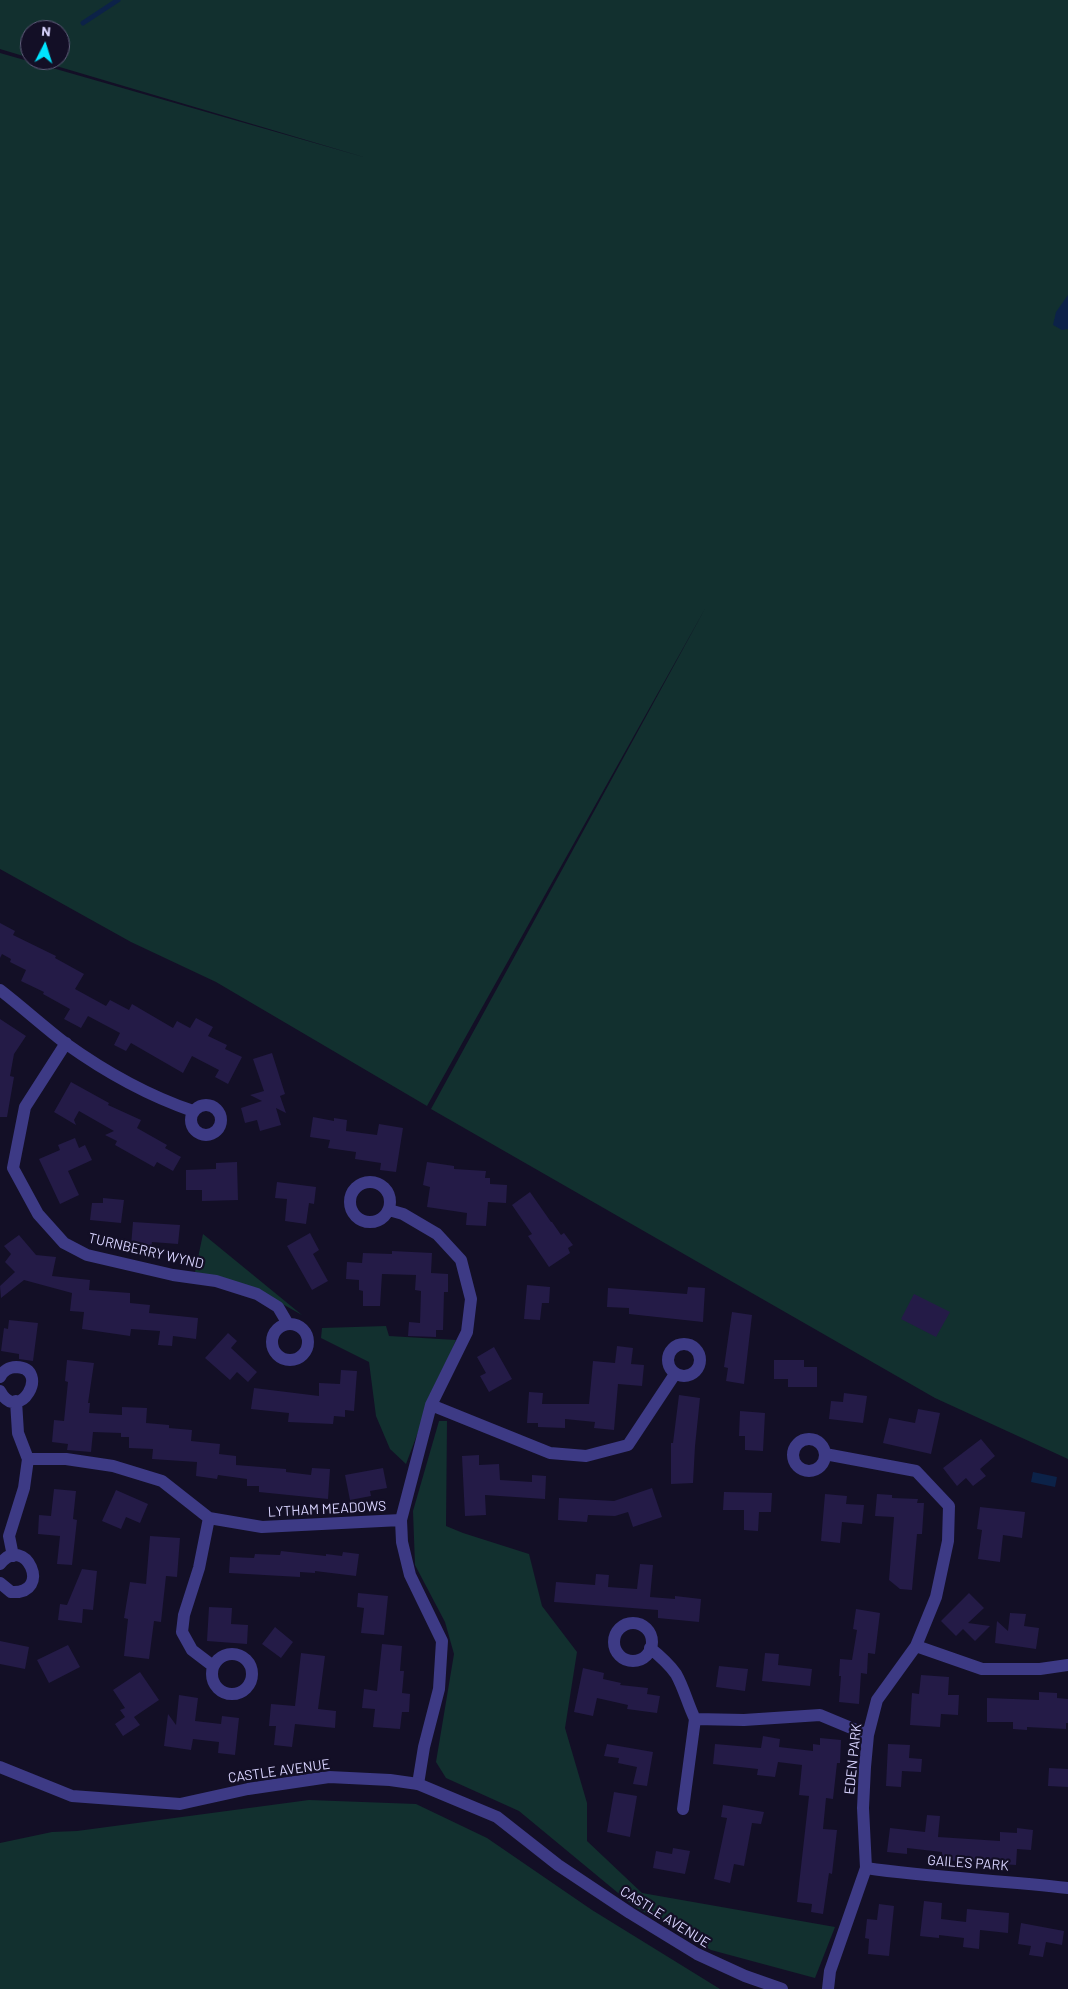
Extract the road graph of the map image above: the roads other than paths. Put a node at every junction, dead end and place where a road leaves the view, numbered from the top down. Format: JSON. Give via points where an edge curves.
{"nodes":[{"id":1,"x":0,"y":990,"type":"edge"},
{"id":2,"x":66,"y":1043,"type":"junction"},
{"id":3,"x":193,"y":1111,"type":"dead end"},
{"id":4,"x":389,"y":1210,"type":"dead end"},
{"id":5,"x":288,"y":1324,"type":"dead end"},
{"id":6,"x":675,"y":1374,"type":"dead end"},
{"id":7,"x":0,"y":1377,"type":"edge"},
{"id":8,"x":0,"y":1391,"type":"edge"},
{"id":9,"x":16,"y":1401,"type":"junction"},
{"id":10,"x":431,"y":1405,"type":"junction"},
{"id":11,"x":825,"y":1454,"type":"dead end"},
{"id":12,"x":28,"y":1459,"type":"junction"},
{"id":13,"x":209,"y":1518,"type":"junction"},
{"id":14,"x":401,"y":1520,"type":"junction"},
{"id":15,"x":13,"y":1556,"type":"junction"},
{"id":16,"x":0,"y":1564,"type":"edge"},
{"id":17,"x":0,"y":1584,"type":"edge"},
{"id":18,"x":916,"y":1646,"type":"junction"},
{"id":19,"x":650,"y":1648,"type":"dead end"},
{"id":20,"x":1068,"y":1665,"type":"edge"},
{"id":21,"x":213,"y":1666,"type":"dead end"},
{"id":22,"x":696,"y":1719,"type":"junction"},
{"id":23,"x":868,"y":1735,"type":"junction"},
{"id":24,"x":0,"y":1767,"type":"edge"},
{"id":25,"x":418,"y":1784,"type":"junction"},
{"id":26,"x":682,"y":1809,"type":"dead end"},
{"id":27,"x":866,"y":1868,"type":"junction"},
{"id":28,"x":1068,"y":1888,"type":"edge"},
{"id":29,"x":782,"y":1989,"type":"edge"},
{"id":30,"x":828,"y":1989,"type":"edge"}],
"edges":[{"from":1,"to":2,"type":"street"},
{"from":2,"to":3,"type":"street","via":[[168,1103]]},
{"from":2,"to":5,"type":"street","name":"TURNBERRY WYND","via":[[24,1107],[13,1168],[38,1214],[64,1243],[87,1255],[216,1281],[257,1294],[278,1307]]},
{"from":4,"to":10,"type":"street","name":"LYTHAM MEADOWS","via":[[403,1214],[437,1234],[461,1260],[471,1299],[467,1332]]},
{"from":6,"to":10,"type":"street","via":[[628,1444],[586,1456],[550,1453]]},
{"from":7,"to":9,"type":"street","via":[[5,1370],[15,1367],[29,1374],[33,1384],[30,1394]]},
{"from":8,"to":9,"type":"street","via":[[6,1398]]},
{"from":9,"to":12,"type":"street","via":[[18,1433]]},
{"from":10,"to":14,"type":"street","name":"LYTHAM MEADOWS"},
{"from":11,"to":18,"type":"street","name":"EDEN PARK","via":[[916,1471],[949,1506],[948,1541],[936,1597]]},
{"from":12,"to":13,"type":"street","name":"LYTHAM MEADOWS","via":[[66,1459],[113,1466],[162,1481]]},
{"from":12,"to":15,"type":"street","via":[[24,1488],[9,1536]]},
{"from":13,"to":14,"type":"street","name":"LYTHAM MEADOWS","via":[[262,1528]]},
{"from":13,"to":21,"type":"street","via":[[182,1632],[192,1650]]},
{"from":14,"to":25,"type":"street","via":[[402,1542],[410,1575],[442,1641],[439,1689]]},
{"from":15,"to":16,"type":"street"},
{"from":15,"to":17,"type":"street","via":[[24,1558],[32,1566],[31,1583],[16,1592]]},
{"from":18,"to":20,"type":"street","via":[[982,1669],[1040,1669]]},
{"from":18,"to":23,"type":"street","name":"EDEN PARK","via":[[877,1700]]},
{"from":19,"to":22,"type":"street","via":[[677,1676]]},
{"from":22,"to":23,"type":"street","via":[[744,1720],[820,1715]]},
{"from":22,"to":26,"type":"street"},
{"from":23,"to":27,"type":"street","name":"EDEN PARK","via":[[863,1808]]},
{"from":24,"to":25,"type":"street","name":"CASTLE AVENUE","via":[[72,1796],[180,1804],[248,1789],[330,1777]]},
{"from":25,"to":29,"type":"street","name":"CASTLE AVENUE","via":[[497,1817],[558,1864],[697,1954]]},
{"from":27,"to":28,"type":"street","name":"GAILES PARK"},
{"from":27,"to":30,"type":"street","name":"EDEN PARK","via":[[830,1972]]}]}
